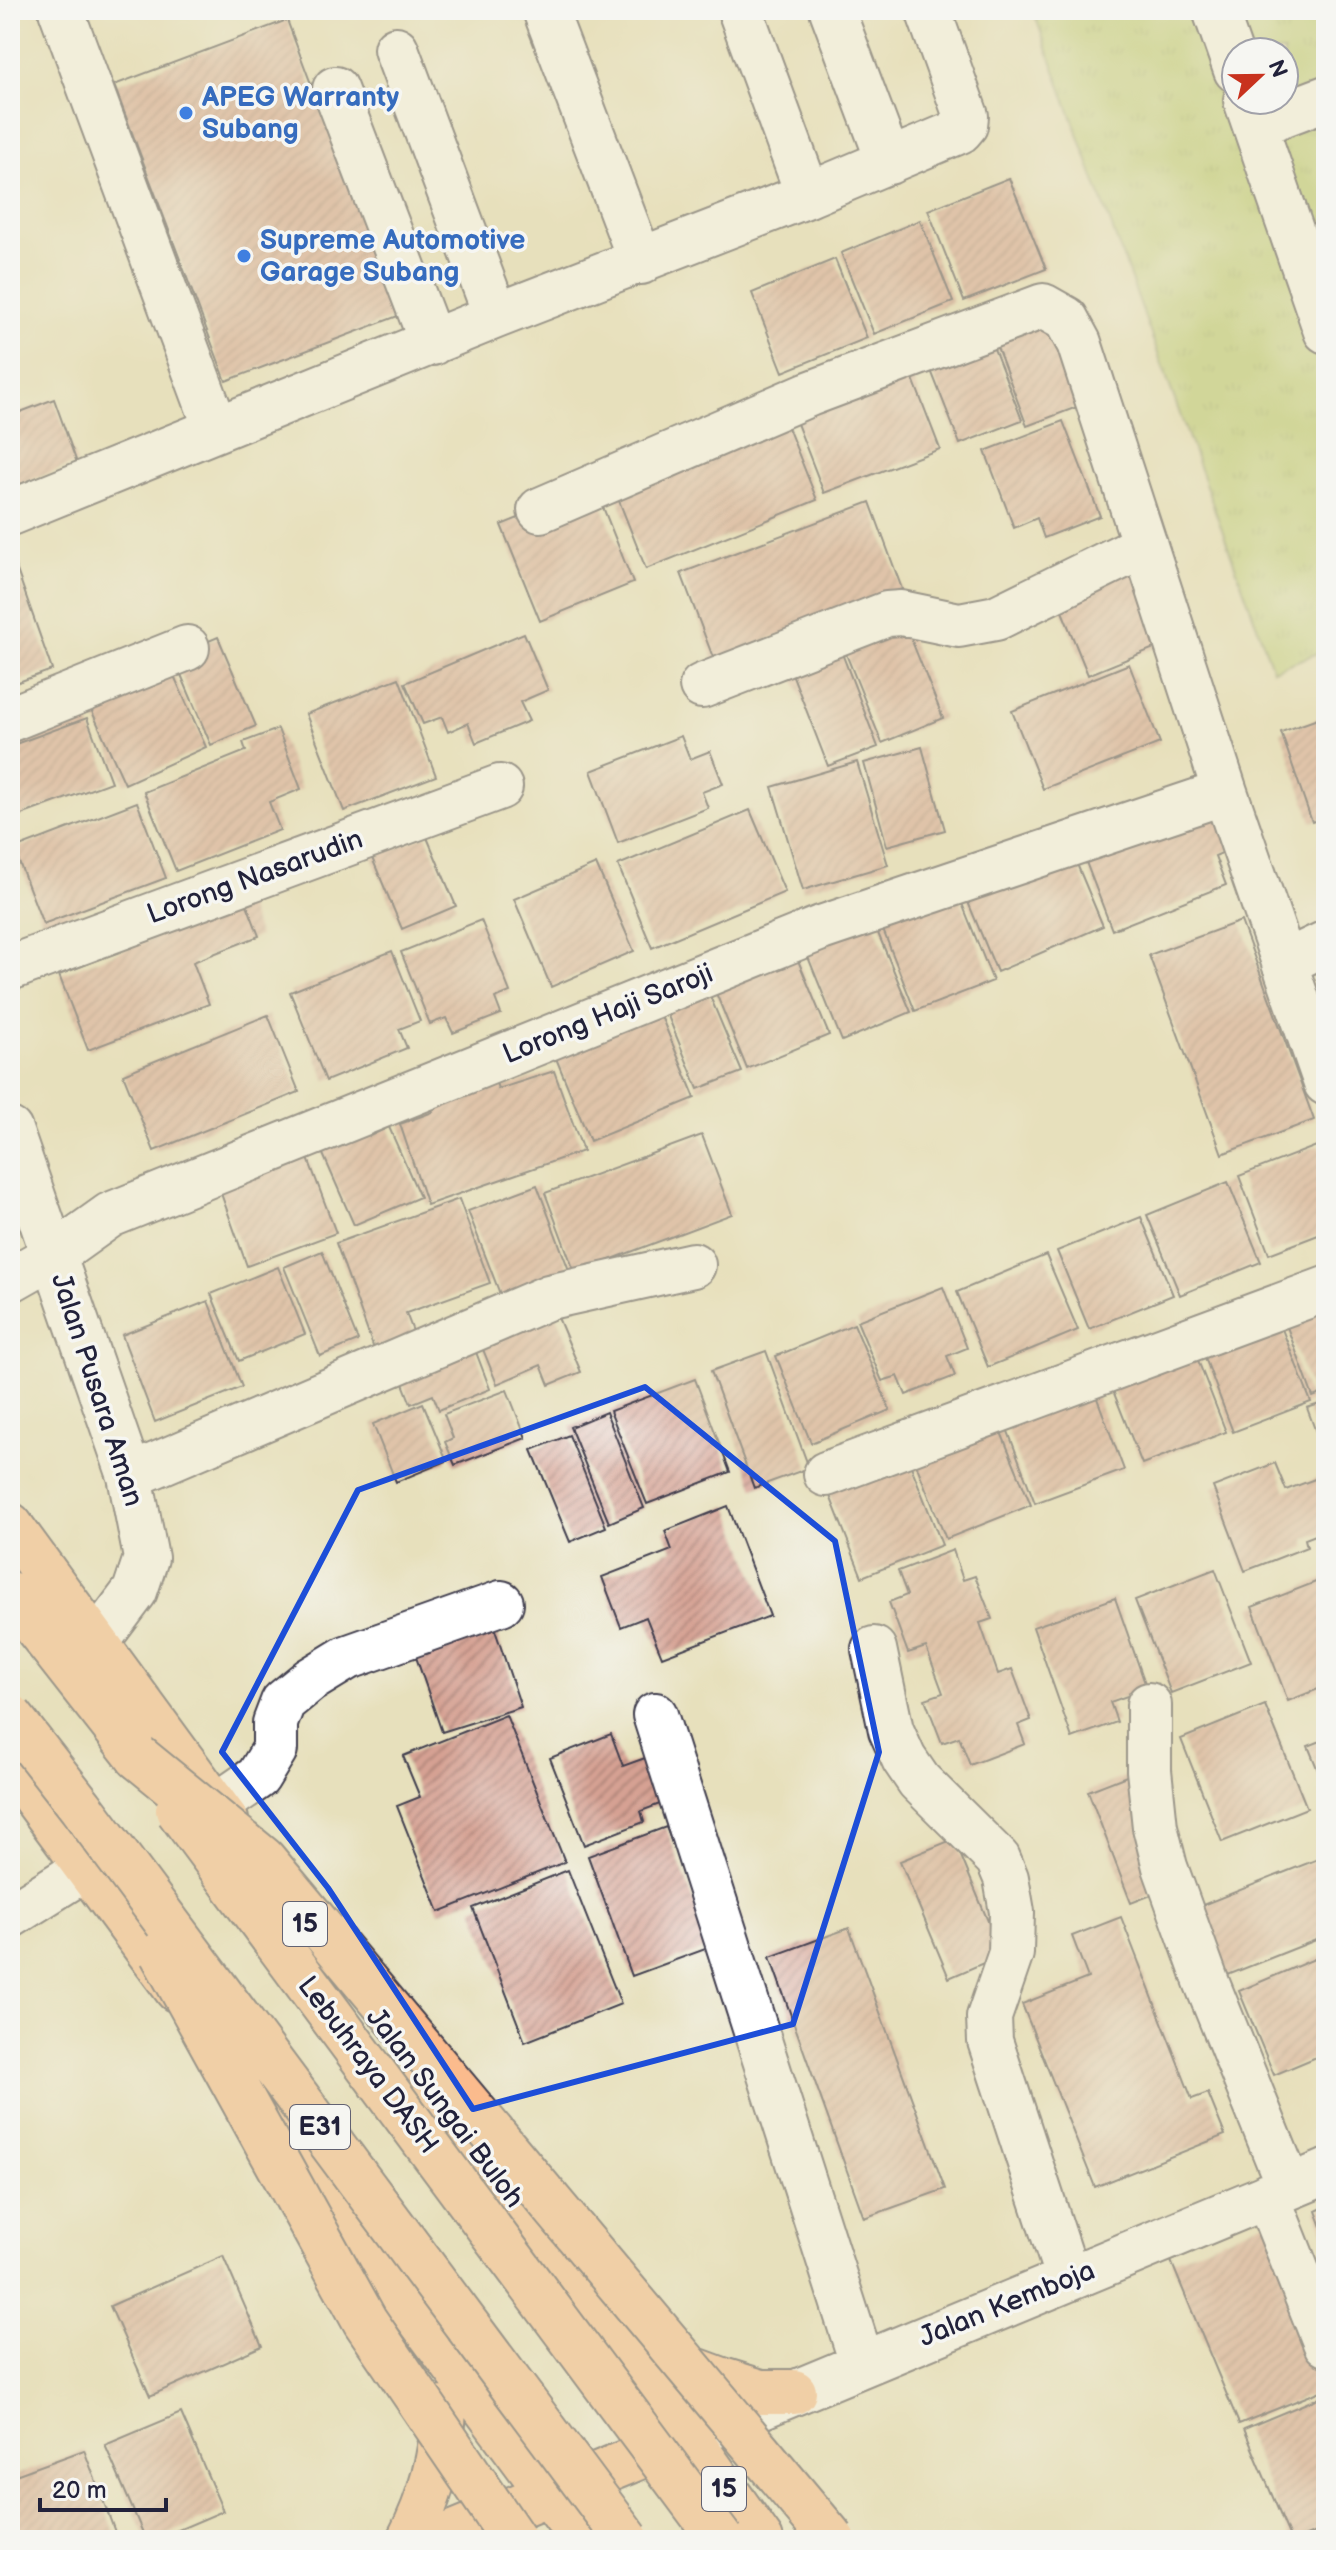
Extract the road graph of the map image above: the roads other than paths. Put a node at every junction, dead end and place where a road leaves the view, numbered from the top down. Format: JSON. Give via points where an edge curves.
{"nodes":[{"id":1,"x":61,"y":10,"type":"edge"},
{"id":2,"x":545,"y":10,"type":"edge"},
{"id":3,"x":740,"y":10,"type":"edge"},
{"id":4,"x":832,"y":10,"type":"edge"},
{"id":5,"x":928,"y":10,"type":"edge"},
{"id":6,"x":1215,"y":10,"type":"edge"},
{"id":7,"x":1224,"y":36,"type":"edge"},
{"id":8,"x":396,"y":49,"type":"dead end"},
{"id":9,"x":335,"y":89,"type":"dead end"},
{"id":10,"x":1326,"y":98,"type":"edge"},
{"id":11,"x":1300,"y":103,"type":"edge"},
{"id":12,"x":1251,"y":116,"type":"edge"},
{"id":13,"x":889,"y":162,"type":"junction"},
{"id":14,"x":808,"y":195,"type":"junction"},
{"id":15,"x":641,"y":262,"type":"junction"},
{"id":16,"x":496,"y":316,"type":"junction"},
{"id":17,"x":1326,"y":331,"type":"edge"},
{"id":18,"x":432,"y":343,"type":"junction"},
{"id":19,"x":216,"y":428,"type":"junction"},
{"id":20,"x":540,"y":510,"type":"dead end"},
{"id":21,"x":10,"y":513,"type":"edge"},
{"id":22,"x":1145,"y":545,"type":"junction"},
{"id":23,"x":187,"y":648,"type":"dead end"},
{"id":24,"x":702,"y":686,"type":"dead end"},
{"id":25,"x":10,"y":719,"type":"edge"},
{"id":26,"x":500,"y":787,"type":"dead end"},
{"id":27,"x":1225,"y":792,"type":"junction"},
{"id":28,"x":1326,"y":943,"type":"edge"},
{"id":29,"x":1284,"y":963,"type":"junction"},
{"id":30,"x":10,"y":968,"type":"edge"},
{"id":31,"x":1326,"y":1083,"type":"edge"},
{"id":32,"x":10,"y":1130,"type":"edge"},
{"id":33,"x":54,"y":1255,"type":"junction"},
{"id":34,"x":693,"y":1265,"type":"dead end"},
{"id":35,"x":10,"y":1280,"type":"edge"},
{"id":36,"x":1326,"y":1289,"type":"edge"},
{"id":37,"x":826,"y":1474,"type":"dead end"},
{"id":38,"x":130,"y":1476,"type":"junction"},
{"id":39,"x":10,"y":1525,"type":"edge"},
{"id":40,"x":10,"y":1594,"type":"edge"},
{"id":41,"x":501,"y":1603,"type":"dead end"},
{"id":42,"x":96,"y":1643,"type":"junction"},
{"id":43,"x":874,"y":1649,"type":"dead end"},
{"id":44,"x":1149,"y":1705,"type":"dead end"},
{"id":45,"x":655,"y":1715,"type":"dead end"},
{"id":46,"x":10,"y":1716,"type":"edge"},
{"id":47,"x":138,"y":1757,"type":"junction"},
{"id":48,"x":10,"y":1764,"type":"edge"},
{"id":49,"x":216,"y":1806,"type":"junction"},
{"id":50,"x":81,"y":1807,"type":"junction"},
{"id":51,"x":86,"y":1868,"type":"junction"},
{"id":52,"x":12,"y":1909,"type":"edge"},
{"id":53,"x":1294,"y":2185,"type":"edge"},
{"id":54,"x":1068,"y":2279,"type":"junction"},
{"id":55,"x":605,"y":2320,"type":"junction"},
{"id":56,"x":1326,"y":2344,"type":"edge"},
{"id":57,"x":441,"y":2349,"type":"junction"},
{"id":58,"x":862,"y":2363,"type":"junction"},
{"id":59,"x":794,"y":2392,"type":"junction"},
{"id":60,"x":688,"y":2437,"type":"junction"},
{"id":61,"x":547,"y":2494,"type":"junction"},
{"id":62,"x":453,"y":2537,"type":"edge"},
{"id":63,"x":409,"y":2540,"type":"edge"},
{"id":64,"x":514,"y":2540,"type":"edge"},
{"id":65,"x":583,"y":2540,"type":"edge"},
{"id":66,"x":627,"y":2540,"type":"edge"},
{"id":67,"x":721,"y":2540,"type":"edge"},
{"id":68,"x":761,"y":2540,"type":"edge"},
{"id":69,"x":833,"y":2540,"type":"edge"}],
"edges":[{"from":1,"to":19,"type":"street"},
{"from":2,"to":15,"type":"street"},
{"from":3,"to":14,"type":"street"},
{"from":4,"to":13,"type":"street"},
{"from":5,"to":13,"type":"street","via":[[965,125]]},
{"from":6,"to":7,"type":"street"},
{"from":8,"to":16,"type":"street"},
{"from":9,"to":18,"type":"street"},
{"from":10,"to":11,"type":"street"},
{"from":12,"to":17,"type":"street"},
{"from":13,"to":14,"type":"street"},
{"from":14,"to":15,"type":"street"},
{"from":15,"to":16,"type":"street"},
{"from":16,"to":18,"type":"street"},
{"from":18,"to":19,"type":"street"},
{"from":19,"to":21,"type":"street"},
{"from":20,"to":22,"type":"street","via":[[809,394],[1043,306],[1066,319],[1079,343]]},
{"from":22,"to":24,"type":"street","via":[[996,618],[959,625],[887,614]]},
{"from":22,"to":27,"type":"street"},
{"from":23,"to":25,"type":"street"},
{"from":26,"to":30,"type":"street","name":"Lorong Nasarudin"},
{"from":27,"to":29,"type":"street"},
{"from":27,"to":33,"type":"street","name":"Lorong Haji Saroji","via":[[821,928],[110,1215]]},
{"from":28,"to":29,"type":"street"},
{"from":29,"to":31,"type":"street"},
{"from":32,"to":33,"type":"street","name":"Jalan Pusara Aman"},
{"from":33,"to":35,"type":"street","name":"Lorong Haji Saroji"},
{"from":33,"to":38,"type":"street","name":"Jalan Pusara Aman"},
{"from":34,"to":38,"type":"street","via":[[549,1297]]},
{"from":36,"to":37,"type":"street"},
{"from":38,"to":42,"type":"street","name":"Jalan Pusara Aman","via":[[146,1558],[135,1591]]},
{"from":39,"to":42,"type":"main road","name":"Jalan Sungai Buloh","number":"15"},
{"from":40,"to":47,"type":"main road","name":"Lebuhraya DASH","number":"E31"},
{"from":41,"to":49,"type":"street","via":[[346,1658],[310,1680],[283,1702],[275,1723],[275,1749],[258,1777]]},
{"from":42,"to":49,"type":"main road","name":"Jalan Sungai Buloh","number":"15"},
{"from":43,"to":54,"type":"street","via":[[891,1730],[904,1759],[919,1781],[998,1859],[1006,1878],[1011,1953],[989,2017],[990,2041]]},
{"from":44,"to":53,"type":"street","via":[[1149,1770],[1165,1867],[1206,1981]]},
{"from":45,"to":58,"type":"street"},
{"from":46,"to":50,"type":"main road","number":"E31","bridge":true},
{"from":47,"to":67,"type":"main road","name":"Lebuhraya DASH","number":"E31","bridge":true},
{"from":47,"to":69,"type":"main road","bridge":true,"via":[[263,1859]]},
{"from":48,"to":51,"type":"main road"},
{"from":49,"to":55,"type":"main road","name":"Jalan Sungai Buloh","number":"15"},
{"from":50,"to":64,"type":"main road","bridge":true,"via":[[365,2321]]},
{"from":50,"to":66,"type":"main road","number":"E31","bridge":true},
{"from":51,"to":52,"type":"street"},
{"from":51,"to":57,"type":"main road"},
{"from":53,"to":54,"type":"street","name":"Jalan Kemboja"},
{"from":53,"to":56,"type":"street"},
{"from":54,"to":58,"type":"street","name":"Jalan Kemboja"},
{"from":55,"to":59,"type":"main road","via":[[660,2357],[761,2392]]},
{"from":55,"to":60,"type":"main road","name":"Jalan Sungai Buloh","number":"15"},
{"from":57,"to":61,"type":"main road"},
{"from":57,"to":63,"type":"main road","via":[[443,2436],[435,2479]]},
{"from":58,"to":59,"type":"street","name":"Jalan Kemboja"},
{"from":59,"to":60,"type":"street","name":"Jalan Kemboja"},
{"from":60,"to":61,"type":"main road"},
{"from":60,"to":68,"type":"main road","name":"Jalan Sungai Buloh","number":"15"},
{"from":61,"to":62,"type":"main road"},
{"from":61,"to":65,"type":"main road"}]}
